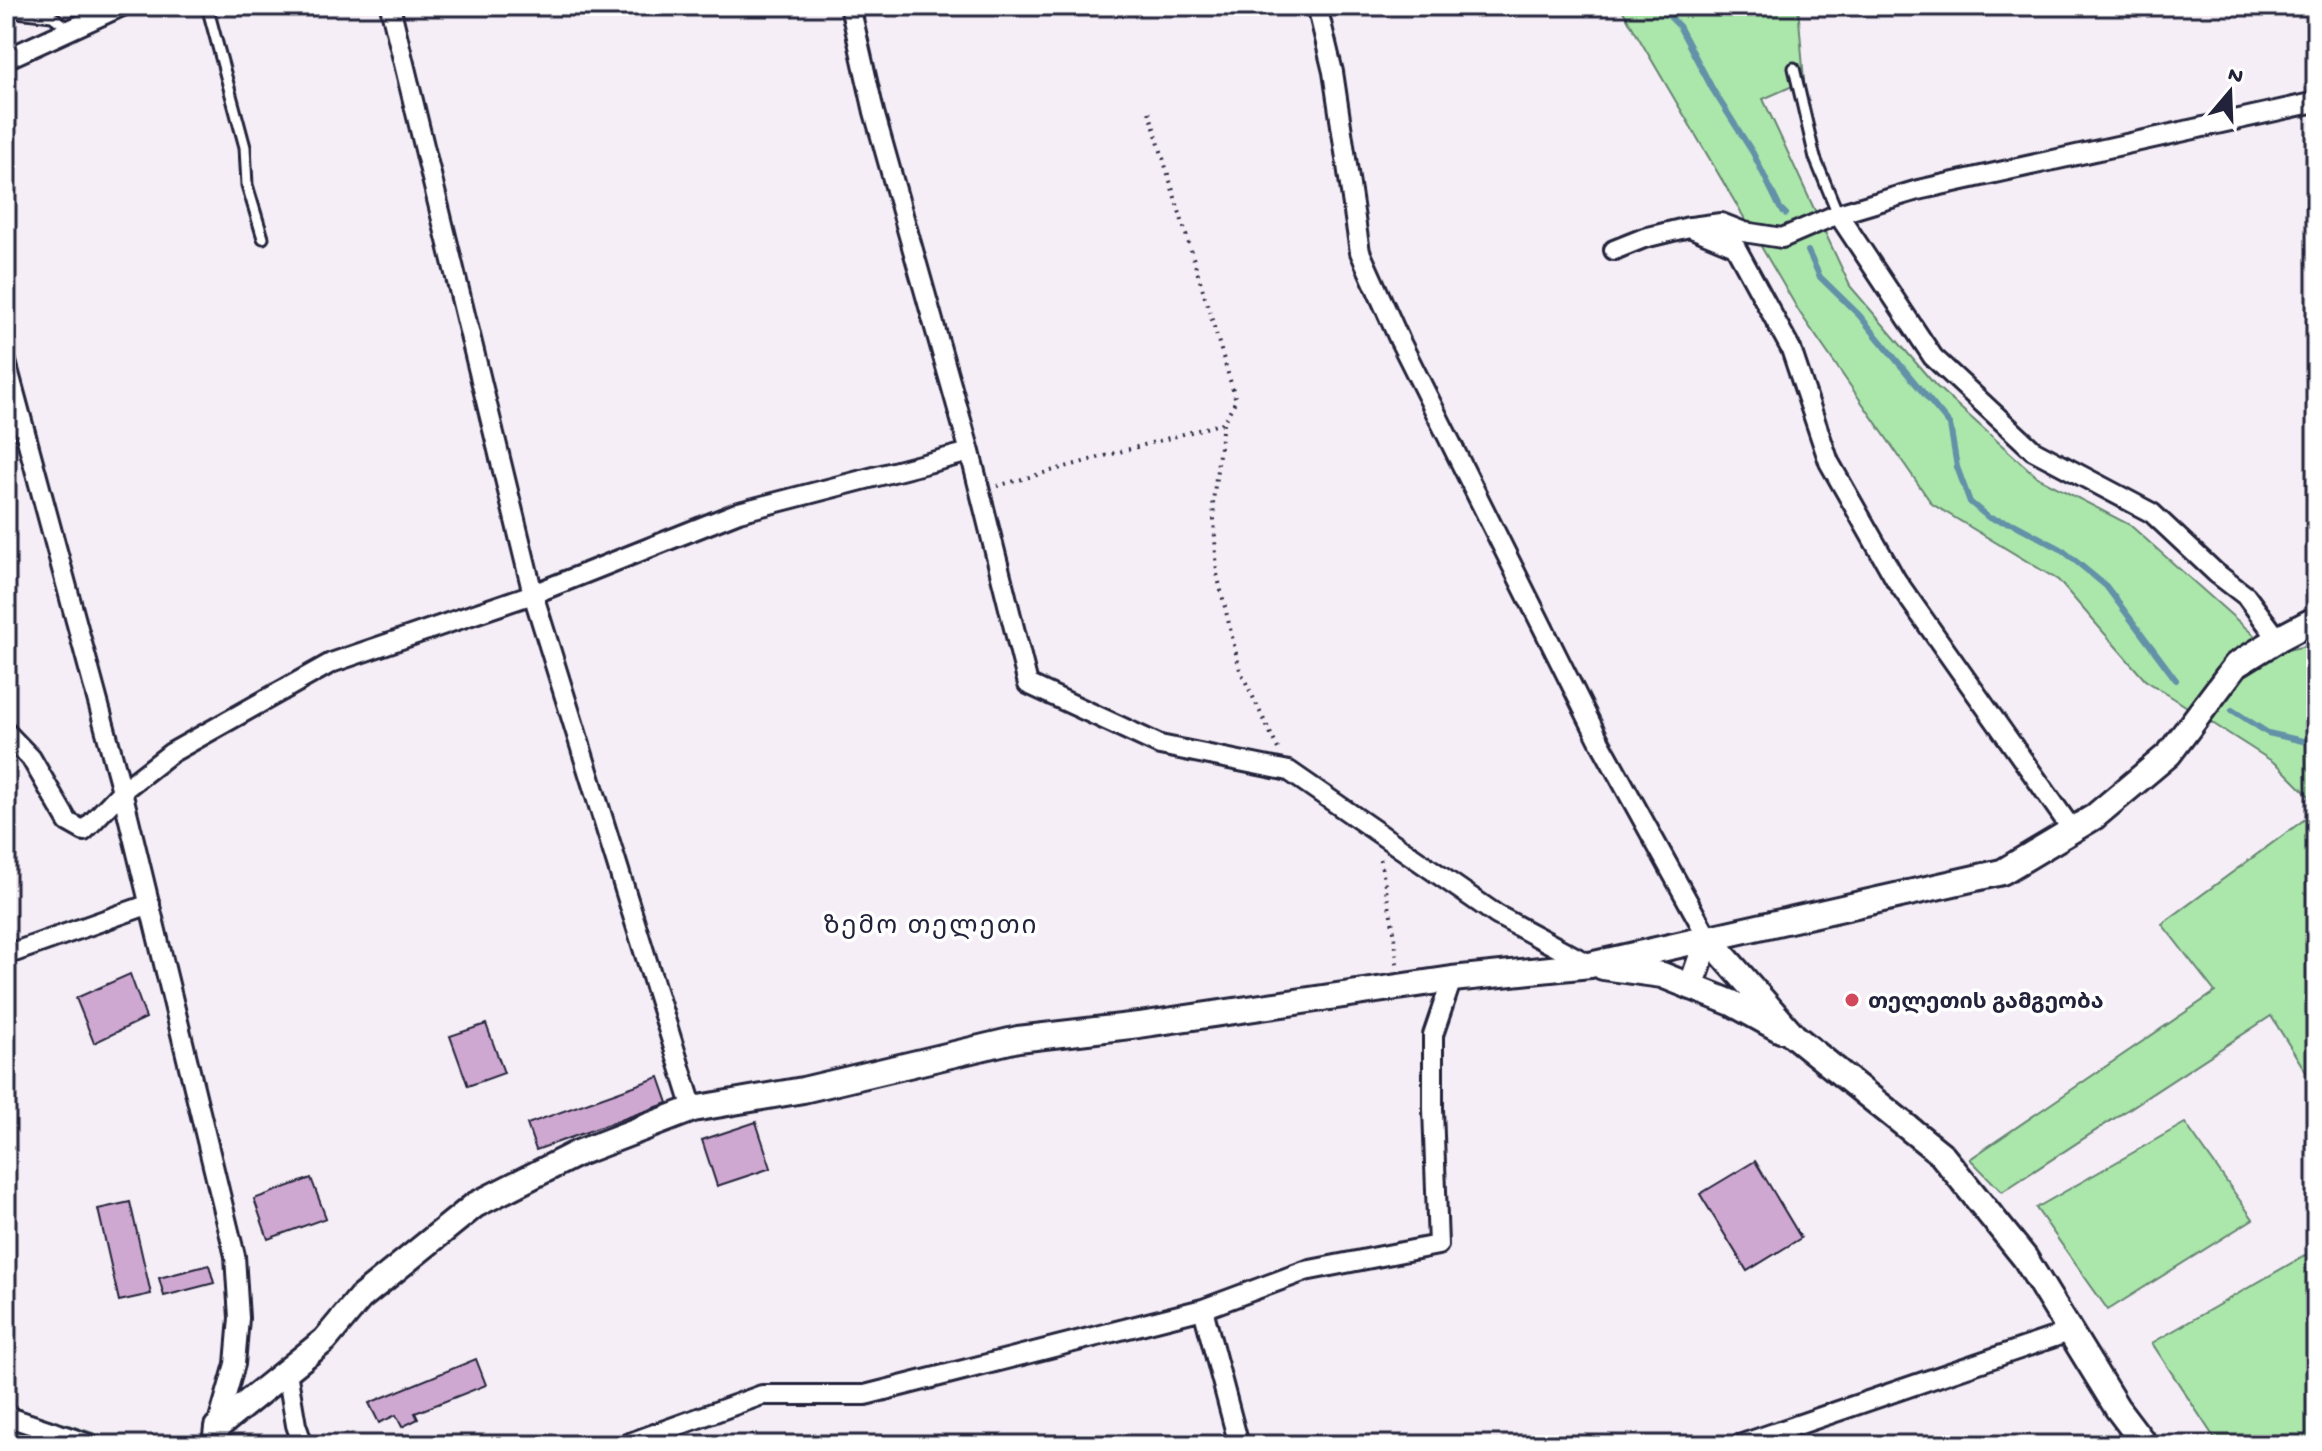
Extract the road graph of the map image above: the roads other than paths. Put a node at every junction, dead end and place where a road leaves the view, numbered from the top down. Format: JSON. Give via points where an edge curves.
{"nodes":[{"id":1,"x":122,"y":6,"type":"edge"},
{"id":2,"x":207,"y":6,"type":"edge"},
{"id":3,"x":390,"y":6,"type":"edge"},
{"id":4,"x":850,"y":6,"type":"edge"},
{"id":5,"x":1317,"y":6,"type":"edge"},
{"id":6,"x":7,"y":10,"type":"edge"},
{"id":7,"x":71,"y":30,"type":"junction"},
{"id":8,"x":6,"y":59,"type":"edge"},
{"id":9,"x":1794,"y":68,"type":"dead end"},
{"id":10,"x":2316,"y":102,"type":"edge"},
{"id":11,"x":1838,"y":214,"type":"junction"},
{"id":12,"x":1689,"y":227,"type":"junction"},
{"id":13,"x":263,"y":238,"type":"dead end"},
{"id":14,"x":1614,"y":250,"type":"dead end"},
{"id":15,"x":6,"y":362,"type":"edge"},
{"id":16,"x":970,"y":452,"type":"junction"},
{"id":17,"x":533,"y":594,"type":"junction"},
{"id":18,"x":2316,"y":619,"type":"edge"},
{"id":19,"x":2278,"y":639,"type":"junction"},
{"id":20,"x":6,"y":732,"type":"edge"},
{"id":21,"x":122,"y":791,"type":"junction"},
{"id":22,"x":2073,"y":831,"type":"junction"},
{"id":23,"x":150,"y":904,"type":"junction"},
{"id":24,"x":1708,"y":938,"type":"junction"},
{"id":25,"x":6,"y":955,"type":"edge"},
{"id":26,"x":1590,"y":965,"type":"junction"},
{"id":27,"x":1452,"y":979,"type":"junction"},
{"id":28,"x":1691,"y":987,"type":"junction"},
{"id":29,"x":1794,"y":1036,"type":"junction"},
{"id":30,"x":693,"y":1109,"type":"junction"},
{"id":31,"x":1203,"y":1309,"type":"junction"},
{"id":32,"x":2072,"y":1331,"type":"junction"},
{"id":33,"x":287,"y":1372,"type":"junction"},
{"id":34,"x":6,"y":1416,"type":"edge"},
{"id":35,"x":216,"y":1436,"type":"edge"},
{"id":36,"x":92,"y":1445,"type":"edge"},
{"id":37,"x":303,"y":1445,"type":"edge"},
{"id":38,"x":624,"y":1445,"type":"edge"},
{"id":39,"x":1239,"y":1445,"type":"edge"},
{"id":40,"x":1739,"y":1445,"type":"edge"},
{"id":41,"x":2145,"y":1445,"type":"edge"}],
"edges":[{"from":1,"to":7,"type":"street"},
{"from":2,"to":13,"type":"lane"},
{"from":3,"to":17,"type":"street"},
{"from":4,"to":16,"type":"street","via":[[874,112]]},
{"from":5,"to":24,"type":"street","via":[[1333,72],[1360,252],[1600,742]]},
{"from":6,"to":7,"type":"lane","via":[[52,16]]},
{"from":7,"to":8,"type":"street"},
{"from":9,"to":11,"type":"lane","via":[[1815,158]]},
{"from":10,"to":11,"type":"street","via":[[1918,190]]},
{"from":11,"to":12,"type":"street","via":[[1782,238],[1721,223]]},
{"from":11,"to":19,"type":"street","via":[[1933,357],[2033,450],[2152,513],[2246,596]]},
{"from":12,"to":14,"type":"street"},
{"from":12,"to":22,"type":"street","via":[[1735,246],[1791,349],[1829,462],[1896,580]]},
{"from":15,"to":21,"type":"street"},
{"from":16,"to":17,"type":"street","via":[[739,512]]},
{"from":16,"to":26,"type":"street","via":[[1028,684],[1160,745],[1289,771],[1497,915]]},
{"from":17,"to":21,"type":"street","via":[[331,663],[171,753]]},
{"from":17,"to":30,"type":"street"},
{"from":18,"to":19,"type":"street"},
{"from":19,"to":22,"type":"street","via":[[2236,665],[2169,754]]},
{"from":20,"to":21,"type":"street","via":[[31,758],[68,822],[84,831]]},
{"from":21,"to":23,"type":"street"},
{"from":22,"to":24,"type":"street","via":[[2002,872]]},
{"from":23,"to":25,"type":"street"},
{"from":23,"to":35,"type":"street","via":[[235,1256],[235,1364]]},
{"from":24,"to":26,"type":"street"},
{"from":24,"to":28,"type":"street"},
{"from":24,"to":29,"type":"street"},
{"from":26,"to":27,"type":"street"},
{"from":26,"to":28,"type":"street","via":[[1662,975]]},
{"from":27,"to":30,"type":"street","via":[[1018,1039],[803,1090]]},
{"from":27,"to":31,"type":"street","via":[[1433,1035],[1438,1245],[1305,1271]]},
{"from":28,"to":29,"type":"street"},
{"from":29,"to":32,"type":"street","via":[[1941,1154],[2025,1258]]},
{"from":30,"to":33,"type":"street","via":[[578,1153],[475,1205],[360,1298],[325,1340]]},
{"from":31,"to":38,"type":"street","via":[[865,1395],[762,1395]]},
{"from":31,"to":39,"type":"street"},
{"from":32,"to":40,"type":"street"},
{"from":32,"to":41,"type":"street"},
{"from":33,"to":35,"type":"street"},
{"from":33,"to":37,"type":"street"},
{"from":34,"to":36,"type":"street"}]}
